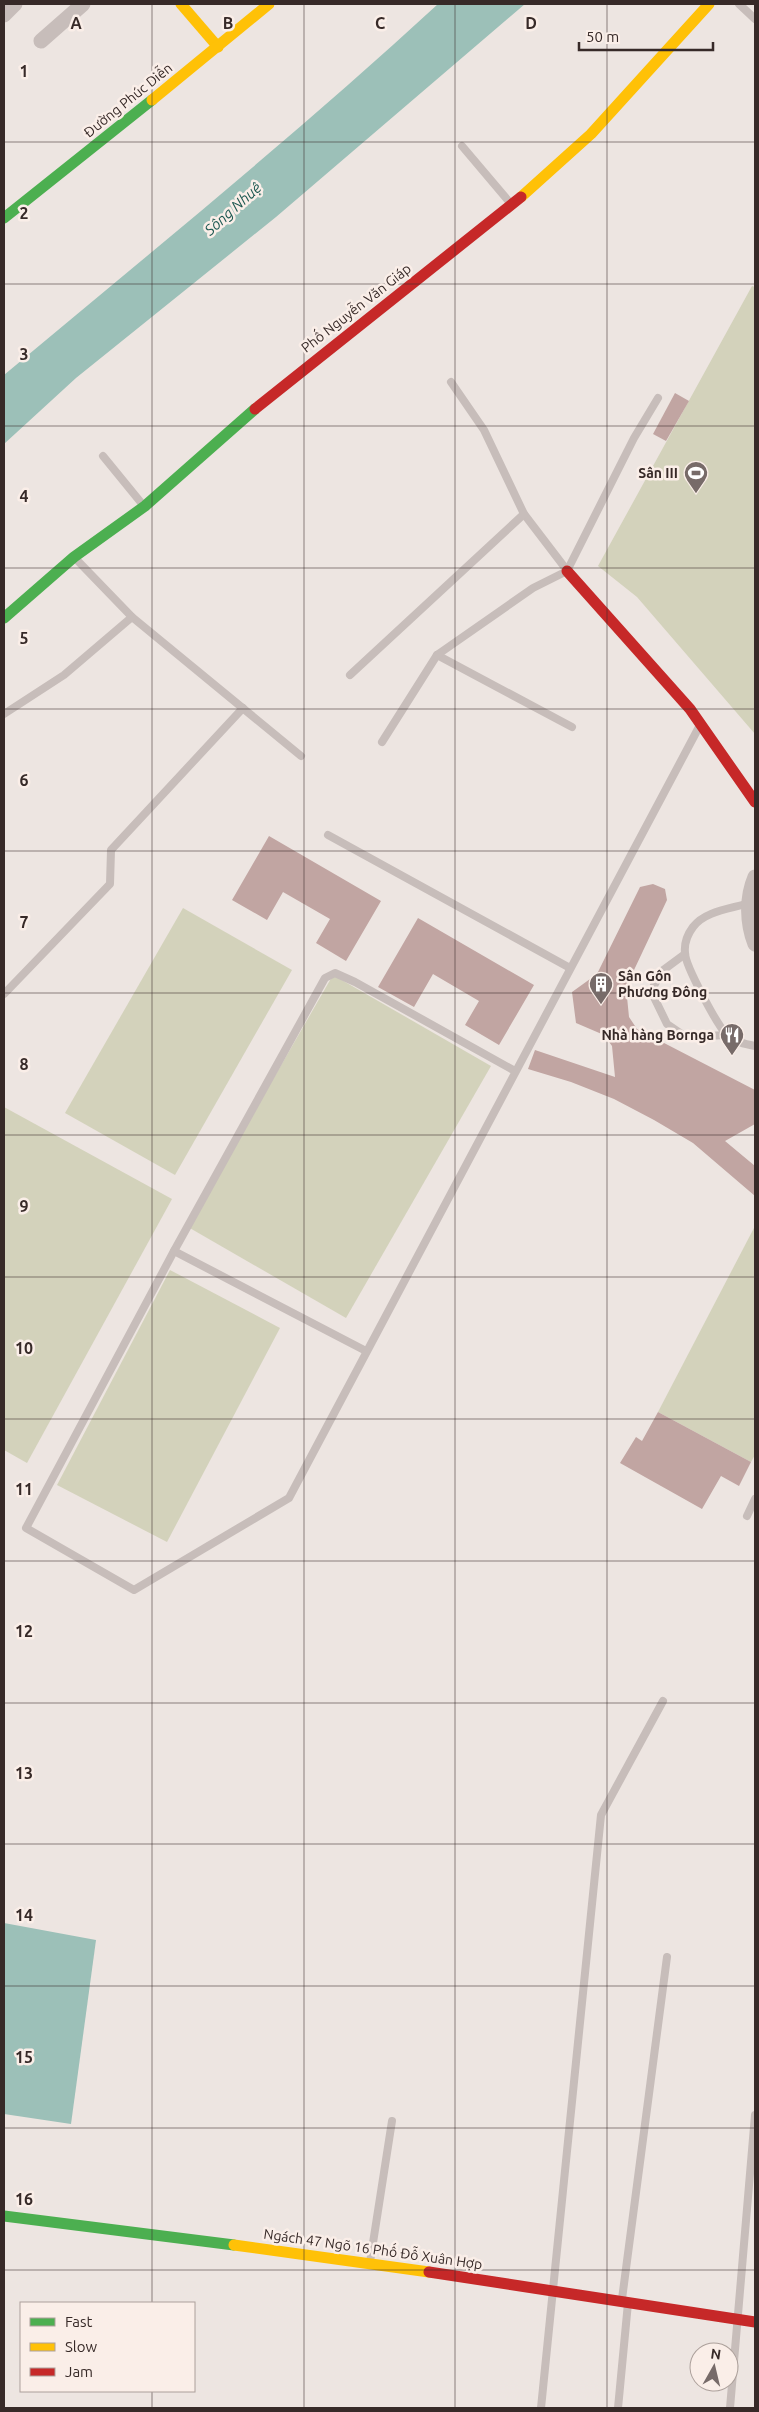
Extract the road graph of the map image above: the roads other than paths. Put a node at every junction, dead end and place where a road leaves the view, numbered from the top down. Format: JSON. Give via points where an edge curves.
{"nodes":[{"id":1,"x":15,"y":4,"type":"edge"},
{"id":2,"x":83,"y":4,"type":"edge"},
{"id":3,"x":181,"y":4,"type":"edge"},
{"id":4,"x":269,"y":4,"type":"edge"},
{"id":5,"x":709,"y":4,"type":"edge"},
{"id":6,"x":739,"y":4,"type":"edge"},
{"id":7,"x":4,"y":15,"type":"edge"},
{"id":8,"x":755,"y":19,"type":"edge"},
{"id":9,"x":41,"y":41,"type":"dead end"},
{"id":10,"x":218,"y":48,"type":"junction"},
{"id":11,"x":462,"y":146,"type":"dead end"},
{"id":12,"x":512,"y":206,"type":"junction"},
{"id":13,"x":5,"y":216,"type":"edge"},
{"id":14,"x":451,"y":382,"type":"dead end"},
{"id":15,"x":658,"y":398,"type":"dead end"},
{"id":16,"x":103,"y":456,"type":"dead end"},
{"id":17,"x":145,"y":506,"type":"junction"},
{"id":18,"x":524,"y":514,"type":"junction"},
{"id":19,"x":74,"y":557,"type":"junction"},
{"id":20,"x":568,"y":571,"type":"junction"},
{"id":21,"x":132,"y":617,"type":"junction"},
{"id":22,"x":4,"y":618,"type":"edge"},
{"id":23,"x":437,"y":654,"type":"junction"},
{"id":24,"x":350,"y":675,"type":"dead end"},
{"id":25,"x":243,"y":708,"type":"junction"},
{"id":26,"x":4,"y":714,"type":"edge"},
{"id":27,"x":701,"y":724,"type":"junction"},
{"id":28,"x":572,"y":727,"type":"dead end"},
{"id":29,"x":382,"y":742,"type":"dead end"},
{"id":30,"x":301,"y":756,"type":"dead end"},
{"id":31,"x":755,"y":802,"type":"edge"},
{"id":32,"x":328,"y":835,"type":"dead end"},
{"id":33,"x":755,"y":877,"type":"edge"},
{"id":34,"x":749,"y":904,"type":"junction"},
{"id":35,"x":755,"y":944,"type":"edge"},
{"id":36,"x":684,"y":954,"type":"junction"},
{"id":37,"x":570,"y":968,"type":"junction"},
{"id":38,"x":4,"y":994,"type":"edge"},
{"id":39,"x":727,"y":1035,"type":"junction"},
{"id":40,"x":755,"y":1046,"type":"edge"},
{"id":41,"x":515,"y":1071,"type":"junction"},
{"id":42,"x":174,"y":1251,"type":"junction"},
{"id":43,"x":366,"y":1351,"type":"junction"},
{"id":44,"x":755,"y":1499,"type":"edge"},
{"id":45,"x":747,"y":1516,"type":"dead end"},
{"id":46,"x":663,"y":1701,"type":"dead end"},
{"id":47,"x":667,"y":1957,"type":"dead end"},
{"id":48,"x":755,"y":2115,"type":"edge"},
{"id":49,"x":392,"y":2121,"type":"dead end"},
{"id":50,"x":4,"y":2216,"type":"edge"},
{"id":51,"x":370,"y":2262,"type":"junction"},
{"id":52,"x":552,"y":2291,"type":"junction"},
{"id":53,"x":625,"y":2300,"type":"junction"},
{"id":54,"x":736,"y":2319,"type":"junction"},
{"id":55,"x":755,"y":2322,"type":"edge"},
{"id":56,"x":542,"y":2408,"type":"edge"},
{"id":57,"x":618,"y":2408,"type":"edge"},
{"id":58,"x":730,"y":2408,"type":"edge"}],
"edges":[{"from":1,"to":7,"type":"street"},
{"from":2,"to":9,"type":"street"},
{"from":3,"to":10,"type":"street"},
{"from":4,"to":10,"type":"street","name":"Đường Phúc Diễn"},
{"from":5,"to":12,"type":"street","name":"Phố Nguyễn Văn Giáp","via":[[591,134]]},
{"from":6,"to":8,"type":"lane"},
{"from":10,"to":13,"type":"street","name":"Đường Phúc Diễn"},
{"from":11,"to":12,"type":"lane"},
{"from":12,"to":17,"type":"street","name":"Phố Nguyễn Văn Giáp","via":[[266,399]]},
{"from":14,"to":18,"type":"lane","via":[[484,430]]},
{"from":15,"to":20,"type":"lane","via":[[634,438]]},
{"from":16,"to":17,"type":"lane"},
{"from":17,"to":19,"type":"street","name":"Phố Nguyễn Văn Giáp"},
{"from":18,"to":20,"type":"lane"},
{"from":18,"to":24,"type":"lane"},
{"from":19,"to":21,"type":"lane"},
{"from":19,"to":22,"type":"street","name":"Phố Nguyễn Văn Giáp"},
{"from":20,"to":23,"type":"lane","via":[[533,588]]},
{"from":20,"to":27,"type":"street"},
{"from":21,"to":25,"type":"lane"},
{"from":21,"to":26,"type":"lane","via":[[64,675]]},
{"from":23,"to":28,"type":"lane"},
{"from":23,"to":29,"type":"lane"},
{"from":25,"to":30,"type":"lane"},
{"from":25,"to":38,"type":"lane","via":[[111,850],[110,884]]},
{"from":27,"to":31,"type":"street"},
{"from":27,"to":37,"type":"lane"},
{"from":32,"to":37,"type":"lane"},
{"from":33,"to":34,"type":"street"},
{"from":34,"to":35,"type":"street","via":[[750,932]]},
{"from":34,"to":36,"type":"lane","via":[[705,916],[693,926],[686,939]]},
{"from":36,"to":39,"type":"lane","via":[[716,1021]]},
{"from":36,"to":39,"type":"lane","via":[[662,971],[651,991],[668,1024],[686,1036]]},
{"from":37,"to":41,"type":"lane"},
{"from":39,"to":40,"type":"lane","via":[[740,1043]]},
{"from":41,"to":42,"type":"lane","via":[[355,982],[335,973],[325,978]]},
{"from":41,"to":43,"type":"lane"},
{"from":42,"to":43,"type":"lane"},
{"from":42,"to":43,"type":"lane","via":[[26,1528],[134,1590],[288,1498]]},
{"from":44,"to":45,"type":"lane"},
{"from":46,"to":52,"type":"lane","via":[[601,1815]]},
{"from":47,"to":53,"type":"lane"},
{"from":48,"to":54,"type":"lane"},
{"from":49,"to":51,"type":"lane"},
{"from":50,"to":51,"type":"street","name":"Ngách 47 Ngõ 16 Phố Đỗ Xuân Hợp"},
{"from":51,"to":52,"type":"street","name":"Ngách 47 Ngõ 16 Phố Đỗ Xuân Hợp"},
{"from":52,"to":53,"type":"street","name":"Ngách 47 Ngõ 16 Phố Đỗ Xuân Hợp"},
{"from":52,"to":56,"type":"lane"},
{"from":53,"to":54,"type":"street","name":"Ngách 47 Ngõ 16 Phố Đỗ Xuân Hợp"},
{"from":53,"to":57,"type":"lane"},
{"from":54,"to":55,"type":"street","name":"Ngách 47 Ngõ 16 Phố Đỗ Xuân Hợp"},
{"from":54,"to":58,"type":"lane"}]}
